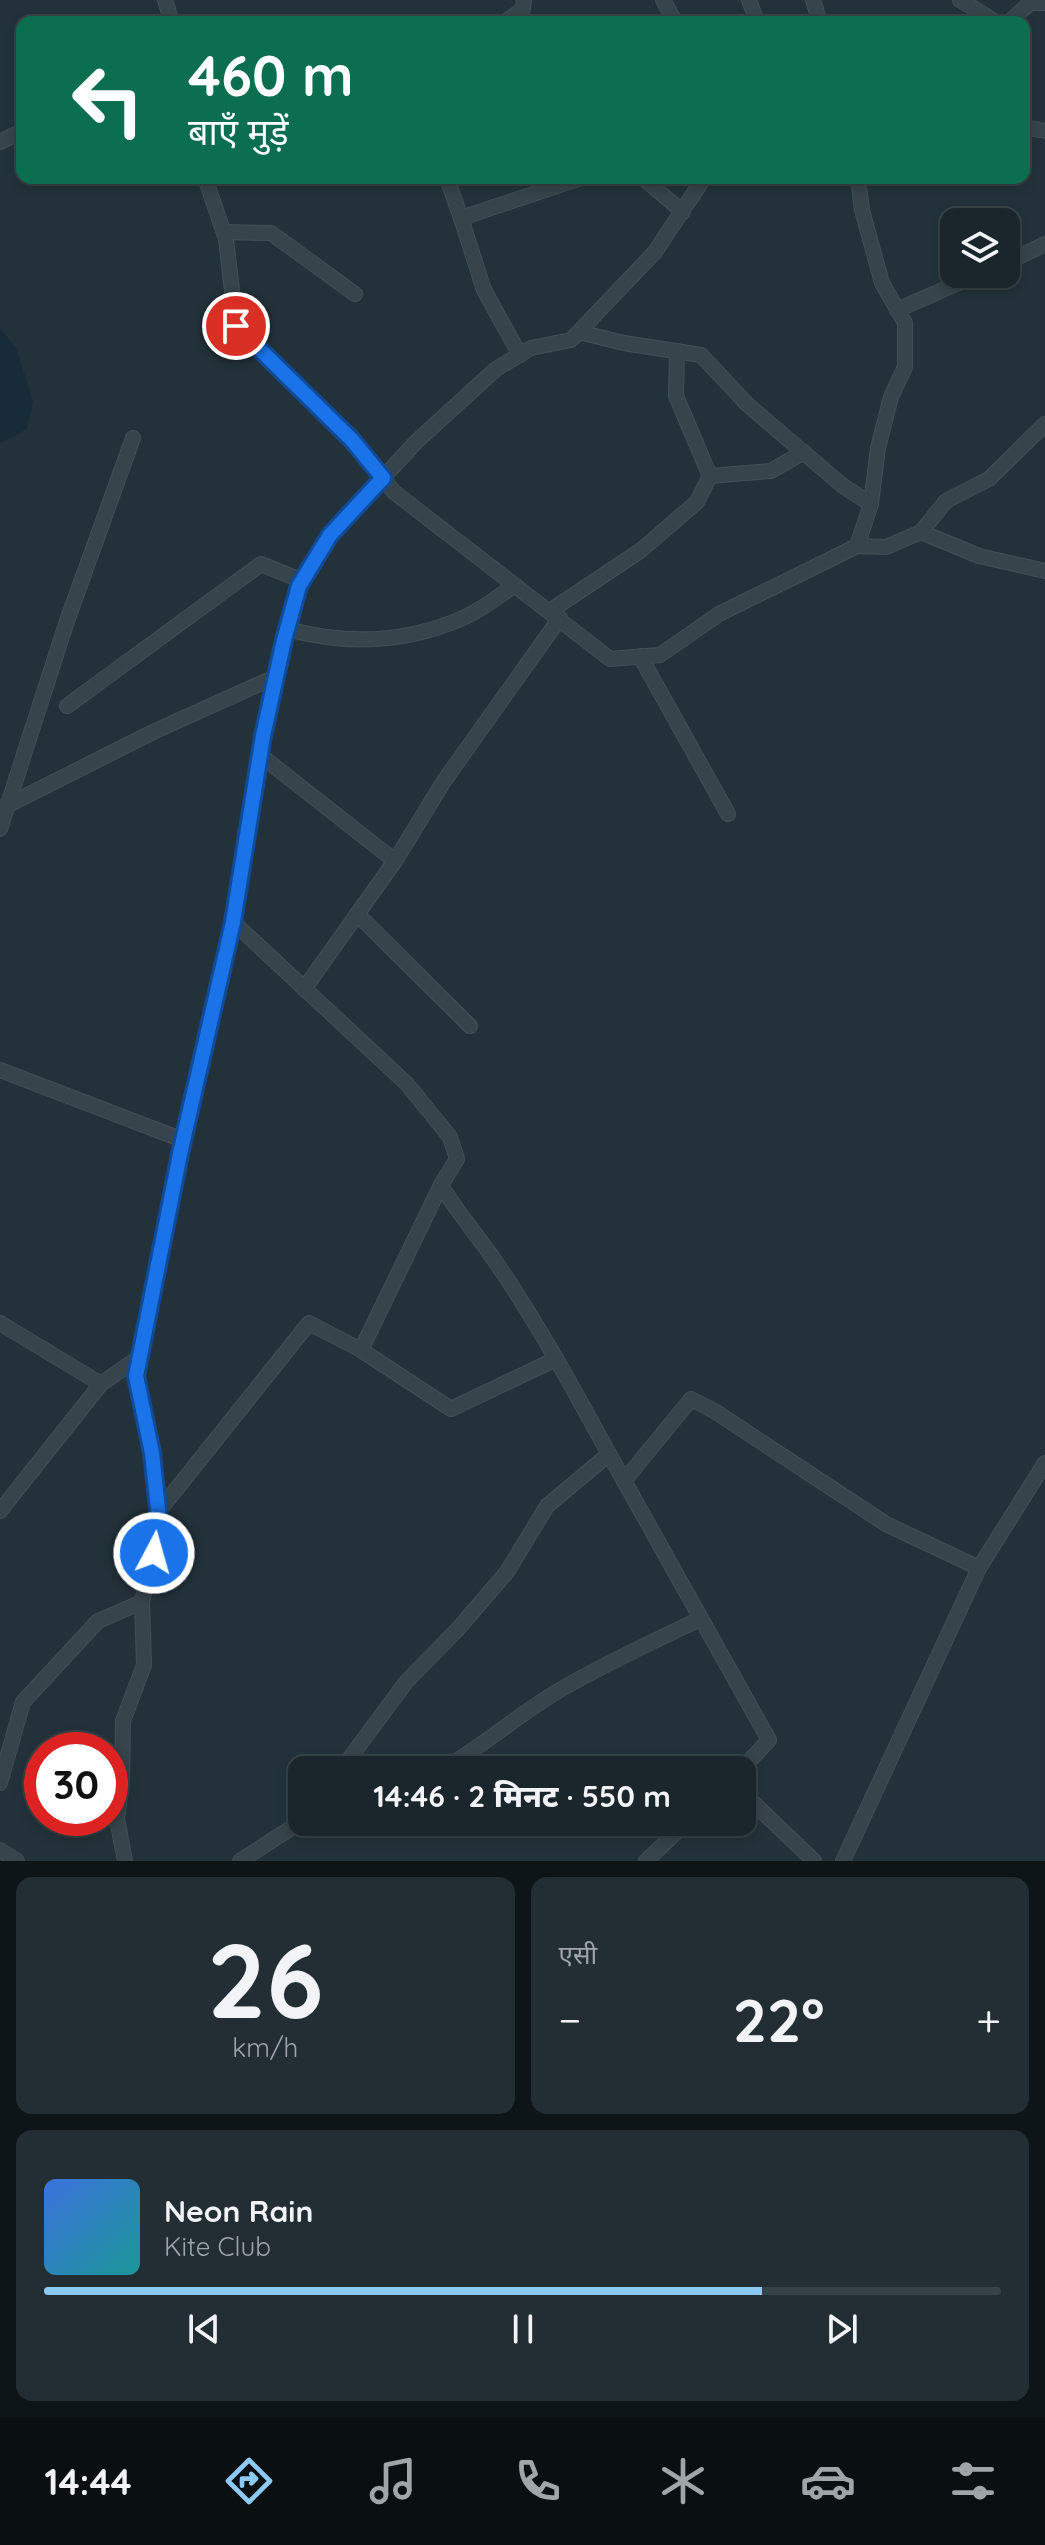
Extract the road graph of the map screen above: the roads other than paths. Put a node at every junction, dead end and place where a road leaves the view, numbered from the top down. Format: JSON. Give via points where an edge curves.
{"nodes":[{"id":1,"x":524,"y":0,"type":"edge"},
{"id":2,"x":960,"y":0,"type":"edge"},
{"id":3,"x":1045,"y":3,"type":"edge"},
{"id":4,"x":513,"y":16,"type":"edge"},
{"id":5,"x":986,"y":16,"type":"edge"},
{"id":6,"x":1016,"y":16,"type":"edge"},
{"id":7,"x":207,"y":184,"type":"edge"},
{"id":8,"x":449,"y":184,"type":"edge"},
{"id":9,"x":563,"y":184,"type":"edge"},
{"id":10,"x":650,"y":184,"type":"edge"},
{"id":11,"x":700,"y":184,"type":"edge"},
{"id":12,"x":859,"y":184,"type":"edge"},
{"id":13,"x":683,"y":212,"type":"junction"},
{"id":14,"x":461,"y":218,"type":"junction"},
{"id":15,"x":224,"y":232,"type":"junction"},
{"id":16,"x":1045,"y":244,"type":"edge"},
{"id":17,"x":1020,"y":256,"type":"edge"},
{"id":18,"x":947,"y":288,"type":"edge"},
{"id":19,"x":355,"y":294,"type":"dead end"},
{"id":20,"x":897,"y":310,"type":"junction"},
{"id":21,"x":579,"y":332,"type":"junction"},
{"id":22,"x":677,"y":351,"type":"junction"},
{"id":23,"x":520,"y":355,"type":"junction"},
{"id":24,"x":1045,"y":424,"type":"edge"},
{"id":25,"x":133,"y":438,"type":"dead end"},
{"id":26,"x":804,"y":452,"type":"junction"},
{"id":27,"x":710,"y":476,"type":"junction"},
{"id":28,"x":383,"y":478,"type":"junction"},
{"id":29,"x":871,"y":504,"type":"junction"},
{"id":30,"x":921,"y":532,"type":"junction"},
{"id":31,"x":857,"y":546,"type":"junction"},
{"id":32,"x":1045,"y":571,"type":"edge"},
{"id":33,"x":303,"y":581,"type":"junction"},
{"id":34,"x":515,"y":585,"type":"junction"},
{"id":35,"x":555,"y":615,"type":"junction"},
{"id":36,"x":287,"y":629,"type":"junction"},
{"id":37,"x":640,"y":656,"type":"junction"},
{"id":38,"x":275,"y":677,"type":"junction"},
{"id":39,"x":67,"y":706,"type":"dead end"},
{"id":40,"x":260,"y":755,"type":"junction"},
{"id":41,"x":4,"y":807,"type":"edge"},
{"id":42,"x":728,"y":814,"type":"dead end"},
{"id":43,"x":0,"y":829,"type":"edge"},
{"id":44,"x":395,"y":861,"type":"junction"},
{"id":45,"x":357,"y":914,"type":"junction"},
{"id":46,"x":233,"y":922,"type":"junction"},
{"id":47,"x":304,"y":989,"type":"junction"},
{"id":48,"x":470,"y":1026,"type":"dead end"},
{"id":49,"x":0,"y":1070,"type":"edge"},
{"id":50,"x":183,"y":1140,"type":"junction"},
{"id":51,"x":441,"y":1185,"type":"junction"},
{"id":52,"x":0,"y":1323,"type":"edge"},
{"id":53,"x":361,"y":1350,"type":"junction"},
{"id":54,"x":141,"y":1356,"type":"junction"},
{"id":55,"x":556,"y":1359,"type":"junction"},
{"id":56,"x":101,"y":1384,"type":"junction"},
{"id":57,"x":609,"y":1454,"type":"junction"},
{"id":58,"x":1045,"y":1463,"type":"edge"},
{"id":59,"x":624,"y":1481,"type":"junction"},
{"id":60,"x":0,"y":1511,"type":"edge"},
{"id":61,"x":158,"y":1512,"type":"junction"},
{"id":62,"x":979,"y":1568,"type":"junction"},
{"id":63,"x":142,"y":1602,"type":"junction"},
{"id":64,"x":700,"y":1619,"type":"junction"},
{"id":65,"x":351,"y":1756,"type":"edge"},
{"id":66,"x":466,"y":1756,"type":"edge"},
{"id":67,"x":754,"y":1756,"type":"edge"},
{"id":68,"x":0,"y":1783,"type":"edge"},
{"id":69,"x":756,"y":1805,"type":"edge"},
{"id":70,"x":288,"y":1830,"type":"edge"},
{"id":71,"x":672,"y":1836,"type":"edge"},
{"id":72,"x":0,"y":1850,"type":"edge"},
{"id":73,"x":17,"y":1861,"type":"edge"},
{"id":74,"x":125,"y":1861,"type":"edge"},
{"id":75,"x":240,"y":1861,"type":"edge"},
{"id":76,"x":646,"y":1861,"type":"edge"},
{"id":77,"x":814,"y":1861,"type":"edge"},
{"id":78,"x":843,"y":1861,"type":"edge"}],
"edges":[{"from":1,"to":4,"type":"street","via":[[523,9]]},
{"from":2,"to":5,"type":"street"},
{"from":3,"to":6,"type":"street","via":[[1030,3]]},
{"from":7,"to":15,"type":"street"},
{"from":8,"to":14,"type":"street"},
{"from":9,"to":14,"type":"street"},
{"from":10,"to":13,"type":"street"},
{"from":11,"to":13,"type":"street"},
{"from":12,"to":20,"type":"street","via":[[882,283]]},
{"from":13,"to":21,"type":"street","via":[[655,252]]},
{"from":14,"to":23,"type":"street","via":[[484,290]]},
{"from":15,"to":19,"type":"street","via":[[271,233]]},
{"from":15,"to":28,"type":"street","via":[[236,326],[352,440]]},
{"from":16,"to":17,"type":"street"},
{"from":18,"to":20,"type":"street"},
{"from":20,"to":29,"type":"street","via":[[905,323],[905,367],[878,448]]},
{"from":21,"to":22,"type":"street"},
{"from":21,"to":23,"type":"street","via":[[571,340]]},
{"from":22,"to":26,"type":"street","via":[[701,355],[748,405]]},
{"from":22,"to":27,"type":"street","via":[[676,396]]},
{"from":23,"to":28,"type":"street","via":[[496,369]]},
{"from":24,"to":30,"type":"street","via":[[989,479],[946,501]]},
{"from":25,"to":41,"type":"street"},
{"from":26,"to":27,"type":"street","via":[[771,471]]},
{"from":26,"to":29,"type":"street"},
{"from":27,"to":35,"type":"street","via":[[697,502]]},
{"from":28,"to":33,"type":"street","via":[[330,535]]},
{"from":28,"to":34,"type":"street"},
{"from":29,"to":31,"type":"street"},
{"from":30,"to":31,"type":"street","via":[[886,547]]},
{"from":30,"to":32,"type":"street","via":[[979,556]]},
{"from":31,"to":37,"type":"street","via":[[719,614],[660,655]]},
{"from":33,"to":36,"type":"street"},
{"from":33,"to":39,"type":"street","via":[[261,564]]},
{"from":34,"to":35,"type":"street"},
{"from":34,"to":36,"type":"street","via":[[464,618],[396,639],[332,639]]},
{"from":35,"to":37,"type":"street","via":[[610,659]]},
{"from":35,"to":44,"type":"street"},
{"from":36,"to":38,"type":"street"},
{"from":37,"to":42,"type":"street"},
{"from":38,"to":40,"type":"street"},
{"from":38,"to":41,"type":"street"},
{"from":40,"to":44,"type":"street"},
{"from":40,"to":46,"type":"street"},
{"from":41,"to":43,"type":"street"},
{"from":44,"to":45,"type":"street"},
{"from":45,"to":47,"type":"street"},
{"from":45,"to":48,"type":"street"},
{"from":46,"to":47,"type":"street"},
{"from":46,"to":50,"type":"street"},
{"from":47,"to":51,"type":"street","via":[[407,1084],[450,1137],[457,1159]]},
{"from":49,"to":50,"type":"street"},
{"from":50,"to":54,"type":"street"},
{"from":51,"to":53,"type":"street"},
{"from":51,"to":55,"type":"street"},
{"from":52,"to":56,"type":"street"},
{"from":53,"to":55,"type":"street","via":[[451,1409]]},
{"from":53,"to":61,"type":"street","via":[[309,1323]]},
{"from":54,"to":56,"type":"street"},
{"from":54,"to":61,"type":"street","via":[[136,1376]]},
{"from":55,"to":57,"type":"street"},
{"from":56,"to":60,"type":"street"},
{"from":57,"to":59,"type":"street"},
{"from":57,"to":65,"type":"street","via":[[547,1506],[507,1572],[406,1682]]},
{"from":58,"to":62,"type":"street"},
{"from":59,"to":62,"type":"street","via":[[691,1399],[886,1524]]},
{"from":59,"to":64,"type":"street"},
{"from":61,"to":63,"type":"street","via":[[160,1528]]},
{"from":62,"to":78,"type":"street"},
{"from":63,"to":68,"type":"street","via":[[98,1621],[23,1702]]},
{"from":63,"to":74,"type":"street","via":[[144,1665],[123,1721],[117,1819]]},
{"from":64,"to":66,"type":"street","via":[[556,1692]]},
{"from":64,"to":67,"type":"street","via":[[769,1740]]},
{"from":69,"to":77,"type":"street"},
{"from":70,"to":75,"type":"street"},
{"from":71,"to":76,"type":"street"},
{"from":72,"to":73,"type":"street"}]}
